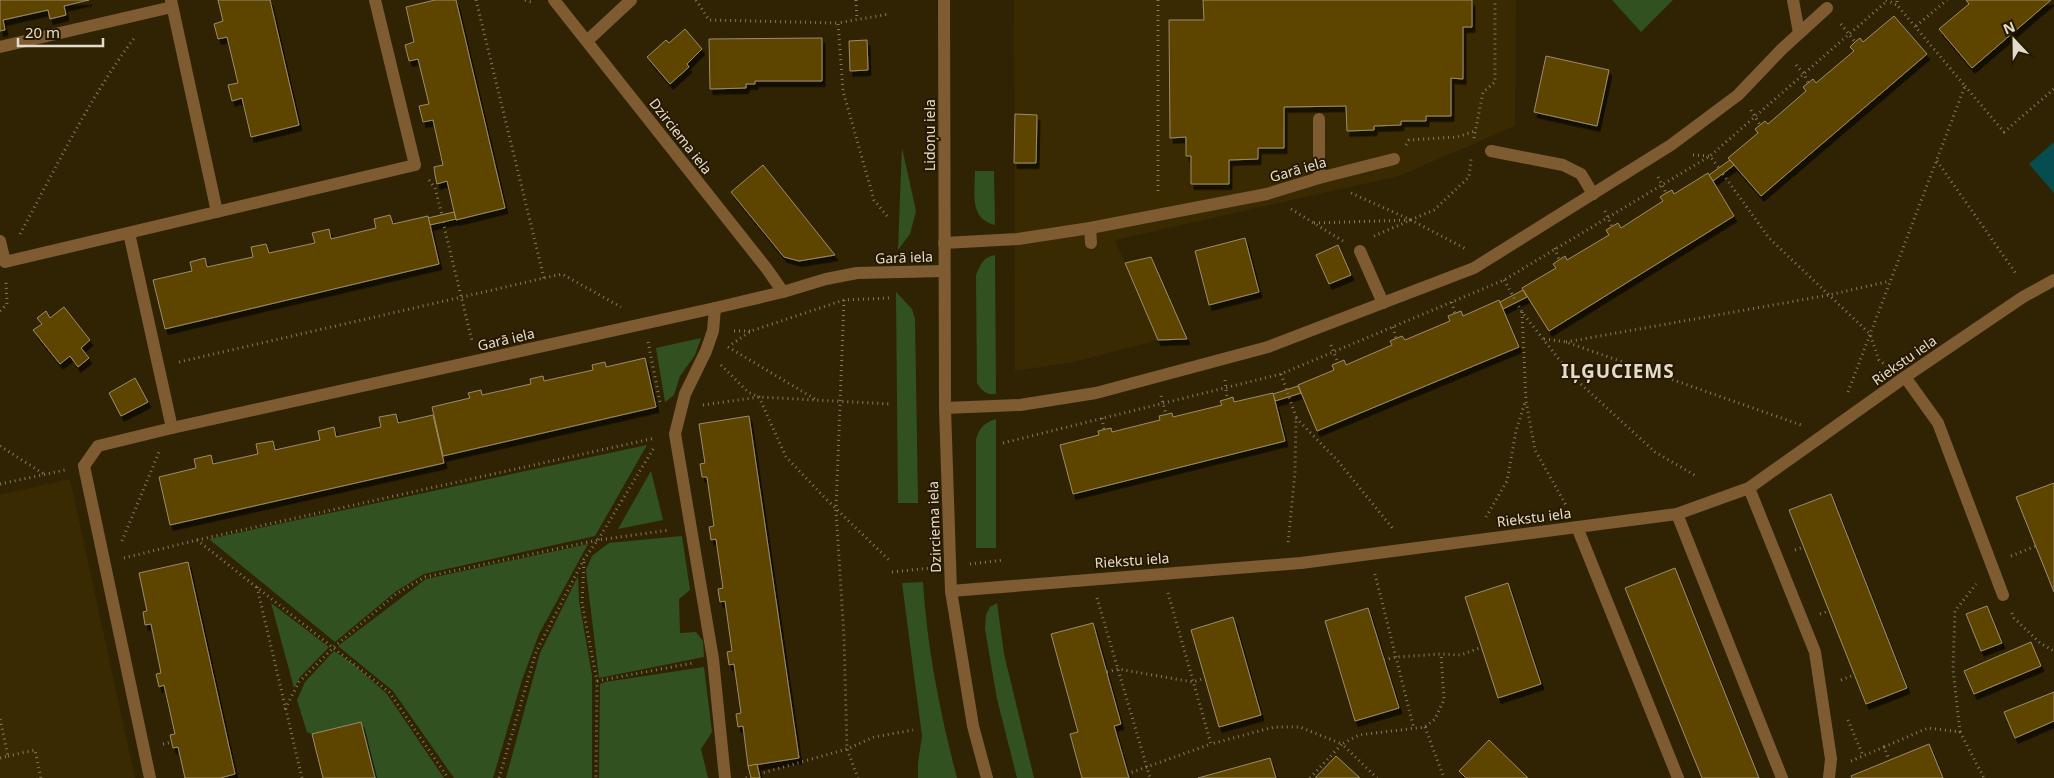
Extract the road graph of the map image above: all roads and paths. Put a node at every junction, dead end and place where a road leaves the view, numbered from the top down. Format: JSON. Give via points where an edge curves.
{"nodes":[{"id":1,"x":375,"y":0,"type":"edge"},
{"id":2,"x":476,"y":0,"type":"edge"},
{"id":3,"x":554,"y":0,"type":"edge"},
{"id":4,"x":630,"y":0,"type":"edge"},
{"id":5,"x":696,"y":0,"type":"edge"},
{"id":6,"x":856,"y":0,"type":"edge"},
{"id":7,"x":944,"y":0,"type":"edge"},
{"id":8,"x":1158,"y":0,"type":"edge"},
{"id":9,"x":1495,"y":0,"type":"edge"},
{"id":10,"x":1793,"y":0,"type":"edge"},
{"id":11,"x":1886,"y":0,"type":"edge"},
{"id":12,"x":1897,"y":0,"type":"edge"},
{"id":13,"x":1947,"y":0,"type":"edge"},
{"id":14,"x":172,"y":4,"type":"edge"},
{"id":15,"x":1897,"y":5,"type":"junction"},
{"id":16,"x":1827,"y":8,"type":"dead end"},
{"id":17,"x":155,"y":11,"type":"junction"},
{"id":18,"x":889,"y":14,"type":"dead end"},
{"id":19,"x":857,"y":20,"type":"junction"},
{"id":20,"x":838,"y":23,"type":"junction"},
{"id":21,"x":1916,"y":26,"type":"junction"},
{"id":22,"x":1799,"y":33,"type":"junction"},
{"id":23,"x":586,"y":41,"type":"junction"},
{"id":24,"x":0,"y":47,"type":"edge"},
{"id":25,"x":1965,"y":86,"type":"junction"},
{"id":26,"x":2054,"y":89,"type":"edge"},
{"id":27,"x":1319,"y":119,"type":"dead end"},
{"id":28,"x":1475,"y":131,"type":"junction"},
{"id":29,"x":1474,"y":140,"type":"dead end"},
{"id":30,"x":1472,"y":150,"type":"dead end"},
{"id":31,"x":1490,"y":150,"type":"joint"},
{"id":32,"x":1710,"y":156,"type":"dead end"},
{"id":33,"x":1394,"y":159,"type":"joint"},
{"id":34,"x":1937,"y":161,"type":"junction"},
{"id":35,"x":415,"y":165,"type":"junction"},
{"id":36,"x":1719,"y":168,"type":"dead end"},
{"id":37,"x":1723,"y":174,"type":"dead end"},
{"id":38,"x":1319,"y":178,"type":"junction"},
{"id":39,"x":1267,"y":194,"type":"junction"},
{"id":40,"x":1593,"y":194,"type":"junction"},
{"id":41,"x":217,"y":212,"type":"junction"},
{"id":42,"x":1158,"y":214,"type":"junction"},
{"id":43,"x":442,"y":215,"type":"dead end"},
{"id":44,"x":887,"y":216,"type":"dead end"},
{"id":45,"x":1411,"y":220,"type":"junction"},
{"id":46,"x":444,"y":222,"type":"dead end"},
{"id":47,"x":1314,"y":223,"type":"junction"},
{"id":48,"x":1090,"y":228,"type":"junction"},
{"id":49,"x":129,"y":233,"type":"junction"},
{"id":50,"x":0,"y":241,"type":"edge"},
{"id":51,"x":944,"y":243,"type":"junction"},
{"id":52,"x":1091,"y":243,"type":"dead end"},
{"id":53,"x":1360,"y":251,"type":"junction"},
{"id":54,"x":1486,"y":260,"type":"junction"},
{"id":55,"x":5,"y":262,"type":"junction"},
{"id":56,"x":944,"y":271,"type":"junction"},
{"id":57,"x":2017,"y":276,"type":"dead end"},
{"id":58,"x":544,"y":278,"type":"junction"},
{"id":59,"x":1504,"y":280,"type":"dead end"},
{"id":60,"x":2054,"y":280,"type":"edge"},
{"id":61,"x":1890,"y":281,"type":"junction"},
{"id":62,"x":783,"y":292,"type":"junction"},
{"id":63,"x":1829,"y":295,"type":"junction"},
{"id":64,"x":461,"y":297,"type":"junction"},
{"id":65,"x":889,"y":298,"type":"dead end"},
{"id":66,"x":844,"y":300,"type":"junction"},
{"id":67,"x":1383,"y":304,"type":"junction"},
{"id":68,"x":715,"y":308,"type":"junction"},
{"id":69,"x":0,"y":311,"type":"edge"},
{"id":70,"x":1522,"y":312,"type":"junction"},
{"id":71,"x":642,"y":324,"type":"junction"},
{"id":72,"x":1870,"y":334,"type":"junction"},
{"id":73,"x":1544,"y":338,"type":"junction"},
{"id":74,"x":1566,"y":342,"type":"junction"},
{"id":75,"x":727,"y":347,"type":"junction"},
{"id":76,"x":722,"y":354,"type":"dead end"},
{"id":77,"x":477,"y":360,"type":"junction"},
{"id":78,"x":717,"y":361,"type":"dead end"},
{"id":79,"x":158,"y":366,"type":"junction"},
{"id":80,"x":1281,"y":374,"type":"dead end"},
{"id":81,"x":1905,"y":376,"type":"junction"},
{"id":82,"x":759,"y":397,"type":"junction"},
{"id":83,"x":815,"y":399,"type":"junction"},
{"id":84,"x":1845,"y":399,"type":"dead end"},
{"id":85,"x":839,"y":400,"type":"junction"},
{"id":86,"x":1526,"y":401,"type":"junction"},
{"id":87,"x":890,"y":404,"type":"dead end"},
{"id":88,"x":661,"y":408,"type":"dead end"},
{"id":89,"x":680,"y":408,"type":"junction"},
{"id":90,"x":945,"y":408,"type":"junction"},
{"id":91,"x":1296,"y":417,"type":"junction"},
{"id":92,"x":1810,"y":426,"type":"dead end"},
{"id":93,"x":172,"y":428,"type":"junction"},
{"id":94,"x":0,"y":446,"type":"edge"},
{"id":95,"x":84,"y":466,"type":"junction"},
{"id":96,"x":45,"y":474,"type":"junction"},
{"id":97,"x":1696,"y":476,"type":"dead end"},
{"id":98,"x":0,"y":484,"type":"edge"},
{"id":99,"x":1749,"y":488,"type":"junction"},
{"id":100,"x":836,"y":510,"type":"junction"},
{"id":101,"x":1677,"y":514,"type":"junction"},
{"id":102,"x":1483,"y":522,"type":"dead end"},
{"id":103,"x":691,"y":527,"type":"junction"},
{"id":104,"x":1577,"y":527,"type":"junction"},
{"id":105,"x":197,"y":540,"type":"junction"},
{"id":106,"x":598,"y":540,"type":"junction"},
{"id":107,"x":2036,"y":546,"type":"dead end"},
{"id":108,"x":1410,"y":549,"type":"junction"},
{"id":109,"x":1370,"y":554,"type":"junction"},
{"id":110,"x":584,"y":559,"type":"junction"},
{"id":111,"x":109,"y":561,"type":"junction"},
{"id":112,"x":891,"y":562,"type":"dead end"},
{"id":113,"x":1288,"y":564,"type":"junction"},
{"id":114,"x":1991,"y":564,"type":"junction"},
{"id":115,"x":1165,"y":573,"type":"junction"},
{"id":116,"x":1091,"y":579,"type":"junction"},
{"id":117,"x":257,"y":586,"type":"junction"},
{"id":118,"x":951,"y":591,"type":"junction"},
{"id":119,"x":2003,"y":595,"type":"joint"},
{"id":120,"x":334,"y":647,"type":"junction"},
{"id":121,"x":1482,"y":647,"type":"dead end"},
{"id":122,"x":2054,"y":650,"type":"edge"},
{"id":123,"x":1440,"y":654,"type":"junction"},
{"id":124,"x":1396,"y":657,"type":"junction"},
{"id":125,"x":713,"y":660,"type":"junction"},
{"id":126,"x":1384,"y":660,"type":"dead end"},
{"id":127,"x":1118,"y":669,"type":"junction"},
{"id":128,"x":1107,"y":672,"type":"dead end"},
{"id":129,"x":1205,"y":678,"type":"dead end"},
{"id":130,"x":597,"y":681,"type":"junction"},
{"id":131,"x":1192,"y":682,"type":"junction"},
{"id":132,"x":286,"y":709,"type":"junction"},
{"id":133,"x":0,"y":719,"type":"edge"},
{"id":134,"x":1425,"y":727,"type":"junction"},
{"id":135,"x":1414,"y":729,"type":"junction"},
{"id":136,"x":913,"y":730,"type":"dead end"},
{"id":137,"x":1960,"y":732,"type":"junction"},
{"id":138,"x":1211,"y":744,"type":"junction"},
{"id":139,"x":1342,"y":744,"type":"junction"},
{"id":140,"x":1884,"y":747,"type":"junction"},
{"id":141,"x":847,"y":749,"type":"junction"},
{"id":142,"x":8,"y":756,"type":"junction"},
{"id":143,"x":0,"y":758,"type":"edge"},
{"id":144,"x":1889,"y":760,"type":"dead end"},
{"id":145,"x":1147,"y":768,"type":"junction"},
{"id":146,"x":759,"y":774,"type":"dead end"},
{"id":147,"x":1127,"y":774,"type":"dead end"},
{"id":148,"x":1829,"y":774,"type":"edge"},
{"id":149,"x":751,"y":776,"type":"dead end"},
{"id":150,"x":41,"y":778,"type":"edge"},
{"id":151,"x":150,"y":778,"type":"edge"},
{"id":152,"x":302,"y":778,"type":"edge"},
{"id":153,"x":448,"y":778,"type":"edge"},
{"id":154,"x":499,"y":778,"type":"edge"},
{"id":155,"x":596,"y":778,"type":"edge"},
{"id":156,"x":725,"y":778,"type":"edge"},
{"id":157,"x":746,"y":778,"type":"edge"},
{"id":158,"x":858,"y":778,"type":"edge"},
{"id":159,"x":987,"y":778,"type":"edge"},
{"id":160,"x":1150,"y":778,"type":"edge"},
{"id":161,"x":1310,"y":778,"type":"edge"},
{"id":162,"x":1377,"y":778,"type":"edge"},
{"id":163,"x":1444,"y":778,"type":"edge"},
{"id":164,"x":1678,"y":778,"type":"edge"},
{"id":165,"x":1782,"y":778,"type":"edge"},
{"id":166,"x":1984,"y":778,"type":"edge"}],
"edges":[{"from":1,"to":35,"type":"street"},
{"from":2,"to":58,"type":"path"},
{"from":3,"to":23,"type":"street","name":"Dzirciema iela"},
{"from":4,"to":23,"type":"street"},
{"from":5,"to":20,"type":"path","via":[[709,20]]},
{"from":6,"to":19,"type":"path"},
{"from":7,"to":51,"type":"street","name":"Lidoņu iela"},
{"from":8,"to":42,"type":"path"},
{"from":9,"to":28,"type":"path","via":[[1495,82],[1483,92]]},
{"from":10,"to":22,"type":"street"},
{"from":11,"to":15,"type":"path"},
{"from":12,"to":15,"type":"path"},
{"from":13,"to":21,"type":"path"},
{"from":14,"to":17,"type":"street"},
{"from":14,"to":41,"type":"street"},
{"from":15,"to":21,"type":"path"},
{"from":16,"to":22,"type":"street"},
{"from":17,"to":24,"type":"street"},
{"from":17,"to":55,"type":"path","via":[[116,63],[83,118]]},
{"from":18,"to":19,"type":"path"},
{"from":19,"to":20,"type":"path"},
{"from":20,"to":44,"type":"path","via":[[843,91],[874,200]]},
{"from":21,"to":25,"type":"path"},
{"from":22,"to":40,"type":"street","via":[[1738,95],[1671,145]]},
{"from":23,"to":62,"type":"street","name":"Dzirciema iela"},
{"from":25,"to":26,"type":"path","via":[[2004,132]]},
{"from":25,"to":34,"type":"path"},
{"from":27,"to":38,"type":"street"},
{"from":28,"to":29,"type":"path"},
{"from":28,"to":31,"type":"path"},
{"from":28,"to":33,"type":"path","via":[[1457,138],[1409,140]]},
{"from":30,"to":45,"type":"path","via":[[1469,177],[1434,210]]},
{"from":31,"to":40,"type":"street","via":[[1563,165],[1581,174]]},
{"from":32,"to":36,"type":"path"},
{"from":33,"to":38,"type":"street","name":"Garā iela"},
{"from":34,"to":57,"type":"path"},
{"from":34,"to":61,"type":"path"},
{"from":35,"to":41,"type":"street"},
{"from":35,"to":43,"type":"path","via":[[435,188]]},
{"from":37,"to":63,"type":"path","via":[[1769,238]]},
{"from":38,"to":39,"type":"street","name":"Garā iela"},
{"from":38,"to":45,"type":"path"},
{"from":39,"to":42,"type":"street","name":"Garā iela"},
{"from":39,"to":47,"type":"path"},
{"from":40,"to":54,"type":"street"},
{"from":41,"to":49,"type":"street"},
{"from":42,"to":48,"type":"street","name":"Garā iela"},
{"from":45,"to":47,"type":"path"},
{"from":45,"to":53,"type":"path","via":[[1372,236]]},
{"from":45,"to":54,"type":"path"},
{"from":46,"to":64,"type":"path"},
{"from":47,"to":53,"type":"path"},
{"from":48,"to":51,"type":"street","name":"Garā iela","via":[[1018,239]]},
{"from":48,"to":52,"type":"street"},
{"from":49,"to":55,"type":"street"},
{"from":49,"to":79,"type":"street"},
{"from":50,"to":55,"type":"street"},
{"from":51,"to":56,"type":"street","name":"Lidoņu iela"},
{"from":53,"to":67,"type":"street"},
{"from":54,"to":67,"type":"street","via":[[1474,268]]},
{"from":55,"to":69,"type":"path","via":[[7,304]]},
{"from":56,"to":62,"type":"street","name":"Garā iela","via":[[857,274]]},
{"from":56,"to":90,"type":"street","name":"Dzirciema iela"},
{"from":58,"to":64,"type":"path"},
{"from":58,"to":71,"type":"path","via":[[562,274],[628,311]]},
{"from":59,"to":70,"type":"path"},
{"from":60,"to":81,"type":"street","name":"Riekstu iela"},
{"from":61,"to":63,"type":"path"},
{"from":61,"to":72,"type":"path"},
{"from":62,"to":68,"type":"street","name":"Garā iela"},
{"from":63,"to":72,"type":"path"},
{"from":63,"to":74,"type":"path"},
{"from":64,"to":77,"type":"path"},
{"from":64,"to":79,"type":"path"},
{"from":65,"to":66,"type":"path"},
{"from":66,"to":75,"type":"path","via":[[750,331]]},
{"from":66,"to":85,"type":"path"},
{"from":67,"to":90,"type":"street","via":[[1268,347],[1096,393],[1020,405]]},
{"from":68,"to":71,"type":"street","name":"Garā iela"},
{"from":68,"to":89,"type":"street","via":[[713,331],[706,351]]},
{"from":70,"to":73,"type":"path"},
{"from":70,"to":86,"type":"path"},
{"from":71,"to":77,"type":"street","name":"Garā iela"},
{"from":71,"to":88,"type":"path"},
{"from":72,"to":81,"type":"path","via":[[1879,360]]},
{"from":72,"to":84,"type":"path"},
{"from":73,"to":74,"type":"path"},
{"from":73,"to":97,"type":"path","via":[[1572,376],[1655,452]]},
{"from":74,"to":92,"type":"path"},
{"from":75,"to":76,"type":"path"},
{"from":75,"to":83,"type":"path"},
{"from":77,"to":93,"type":"street","name":"Garā iela"},
{"from":78,"to":82,"type":"path","via":[[748,392]]},
{"from":79,"to":93,"type":"street"},
{"from":80,"to":91,"type":"path"},
{"from":81,"to":99,"type":"street","name":"Riekstu iela"},
{"from":81,"to":114,"type":"street","via":[[1938,423]]},
{"from":82,"to":83,"type":"path"},
{"from":82,"to":89,"type":"path"},
{"from":82,"to":100,"type":"path","via":[[786,457]]},
{"from":83,"to":85,"type":"path"},
{"from":85,"to":87,"type":"path"},
{"from":85,"to":100,"type":"path"},
{"from":86,"to":102,"type":"path","via":[[1516,431],[1508,481]]},
{"from":86,"to":104,"type":"path","via":[[1535,450]]},
{"from":89,"to":103,"type":"street","via":[[675,434]]},
{"from":90,"to":118,"type":"street","name":"Dzirciema iela"},
{"from":91,"to":108,"type":"path","via":[[1337,460]]},
{"from":91,"to":113,"type":"path"},
{"from":93,"to":95,"type":"street","name":"Garā iela","via":[[98,446]]},
{"from":93,"to":111,"type":"path"},
{"from":94,"to":96,"type":"path"},
{"from":95,"to":96,"type":"path"},
{"from":95,"to":111,"type":"street"},
{"from":96,"to":98,"type":"path"},
{"from":99,"to":101,"type":"street","name":"Riekstu iela"},
{"from":99,"to":148,"type":"street","via":[[1815,652],[1831,759]]},
{"from":100,"to":112,"type":"path"},
{"from":100,"to":141,"type":"path"},
{"from":101,"to":104,"type":"street","name":"Riekstu iela"},
{"from":101,"to":165,"type":"street"},
{"from":103,"to":106,"type":"path"},
{"from":103,"to":125,"type":"street"},
{"from":104,"to":108,"type":"street","name":"Riekstu iela"},
{"from":104,"to":164,"type":"street"},
{"from":105,"to":106,"type":"path","via":[[660,437]]},
{"from":105,"to":111,"type":"path"},
{"from":105,"to":117,"type":"path"},
{"from":106,"to":110,"type":"path"},
{"from":106,"to":120,"type":"path","via":[[425,577],[396,594]]},
{"from":107,"to":114,"type":"path"},
{"from":108,"to":109,"type":"street","name":"Riekstu iela"},
{"from":109,"to":113,"type":"street","name":"Riekstu iela"},
{"from":109,"to":124,"type":"path"},
{"from":110,"to":130,"type":"path","via":[[582,603]]},
{"from":110,"to":154,"type":"path","via":[[536,652]]},
{"from":111,"to":151,"type":"street"},
{"from":113,"to":115,"type":"street","name":"Riekstu iela"},
{"from":114,"to":119,"type":"street"},
{"from":114,"to":137,"type":"path","via":[[1955,611],[1953,669]]},
{"from":115,"to":116,"type":"street","name":"Riekstu iela"},
{"from":115,"to":131,"type":"path","via":[[1170,604]]},
{"from":116,"to":118,"type":"street","name":"Riekstu iela"},
{"from":116,"to":127,"type":"path"},
{"from":117,"to":120,"type":"path"},
{"from":117,"to":132,"type":"path"},
{"from":118,"to":159,"type":"street","name":"Dzirciema iela","via":[[973,726]]},
{"from":119,"to":122,"type":"path","via":[[2014,618]]},
{"from":120,"to":132,"type":"path","via":[[299,682]]},
{"from":120,"to":153,"type":"path","via":[[389,692]]},
{"from":121,"to":123,"type":"path","via":[[1461,655]]},
{"from":123,"to":124,"type":"path"},
{"from":123,"to":134,"type":"path","via":[[1444,700],[1435,719]]},
{"from":124,"to":126,"type":"path"},
{"from":124,"to":135,"type":"path"},
{"from":125,"to":130,"type":"path"},
{"from":125,"to":156,"type":"street"},
{"from":127,"to":128,"type":"path"},
{"from":127,"to":131,"type":"path"},
{"from":127,"to":145,"type":"path"},
{"from":129,"to":131,"type":"path"},
{"from":130,"to":155,"type":"path"},
{"from":131,"to":138,"type":"path"},
{"from":132,"to":152,"type":"path"},
{"from":133,"to":142,"type":"path"},
{"from":134,"to":135,"type":"path"},
{"from":134,"to":163,"type":"path"},
{"from":135,"to":139,"type":"path","via":[[1359,735]]},
{"from":136,"to":141,"type":"path","via":[[874,737]]},
{"from":137,"to":140,"type":"path","via":[[1928,728]]},
{"from":137,"to":166,"type":"path"},
{"from":138,"to":139,"type":"path","via":[[1274,727],[1300,727]]},
{"from":138,"to":145,"type":"path"},
{"from":139,"to":161,"type":"path"},
{"from":139,"to":162,"type":"path"},
{"from":140,"to":144,"type":"path"},
{"from":140,"to":148,"type":"path"},
{"from":141,"to":146,"type":"path"},
{"from":141,"to":158,"type":"path"},
{"from":142,"to":143,"type":"path"},
{"from":142,"to":150,"type":"path","via":[[35,750]]},
{"from":145,"to":147,"type":"path"},
{"from":145,"to":160,"type":"path"},
{"from":149,"to":157,"type":"path"}]}
